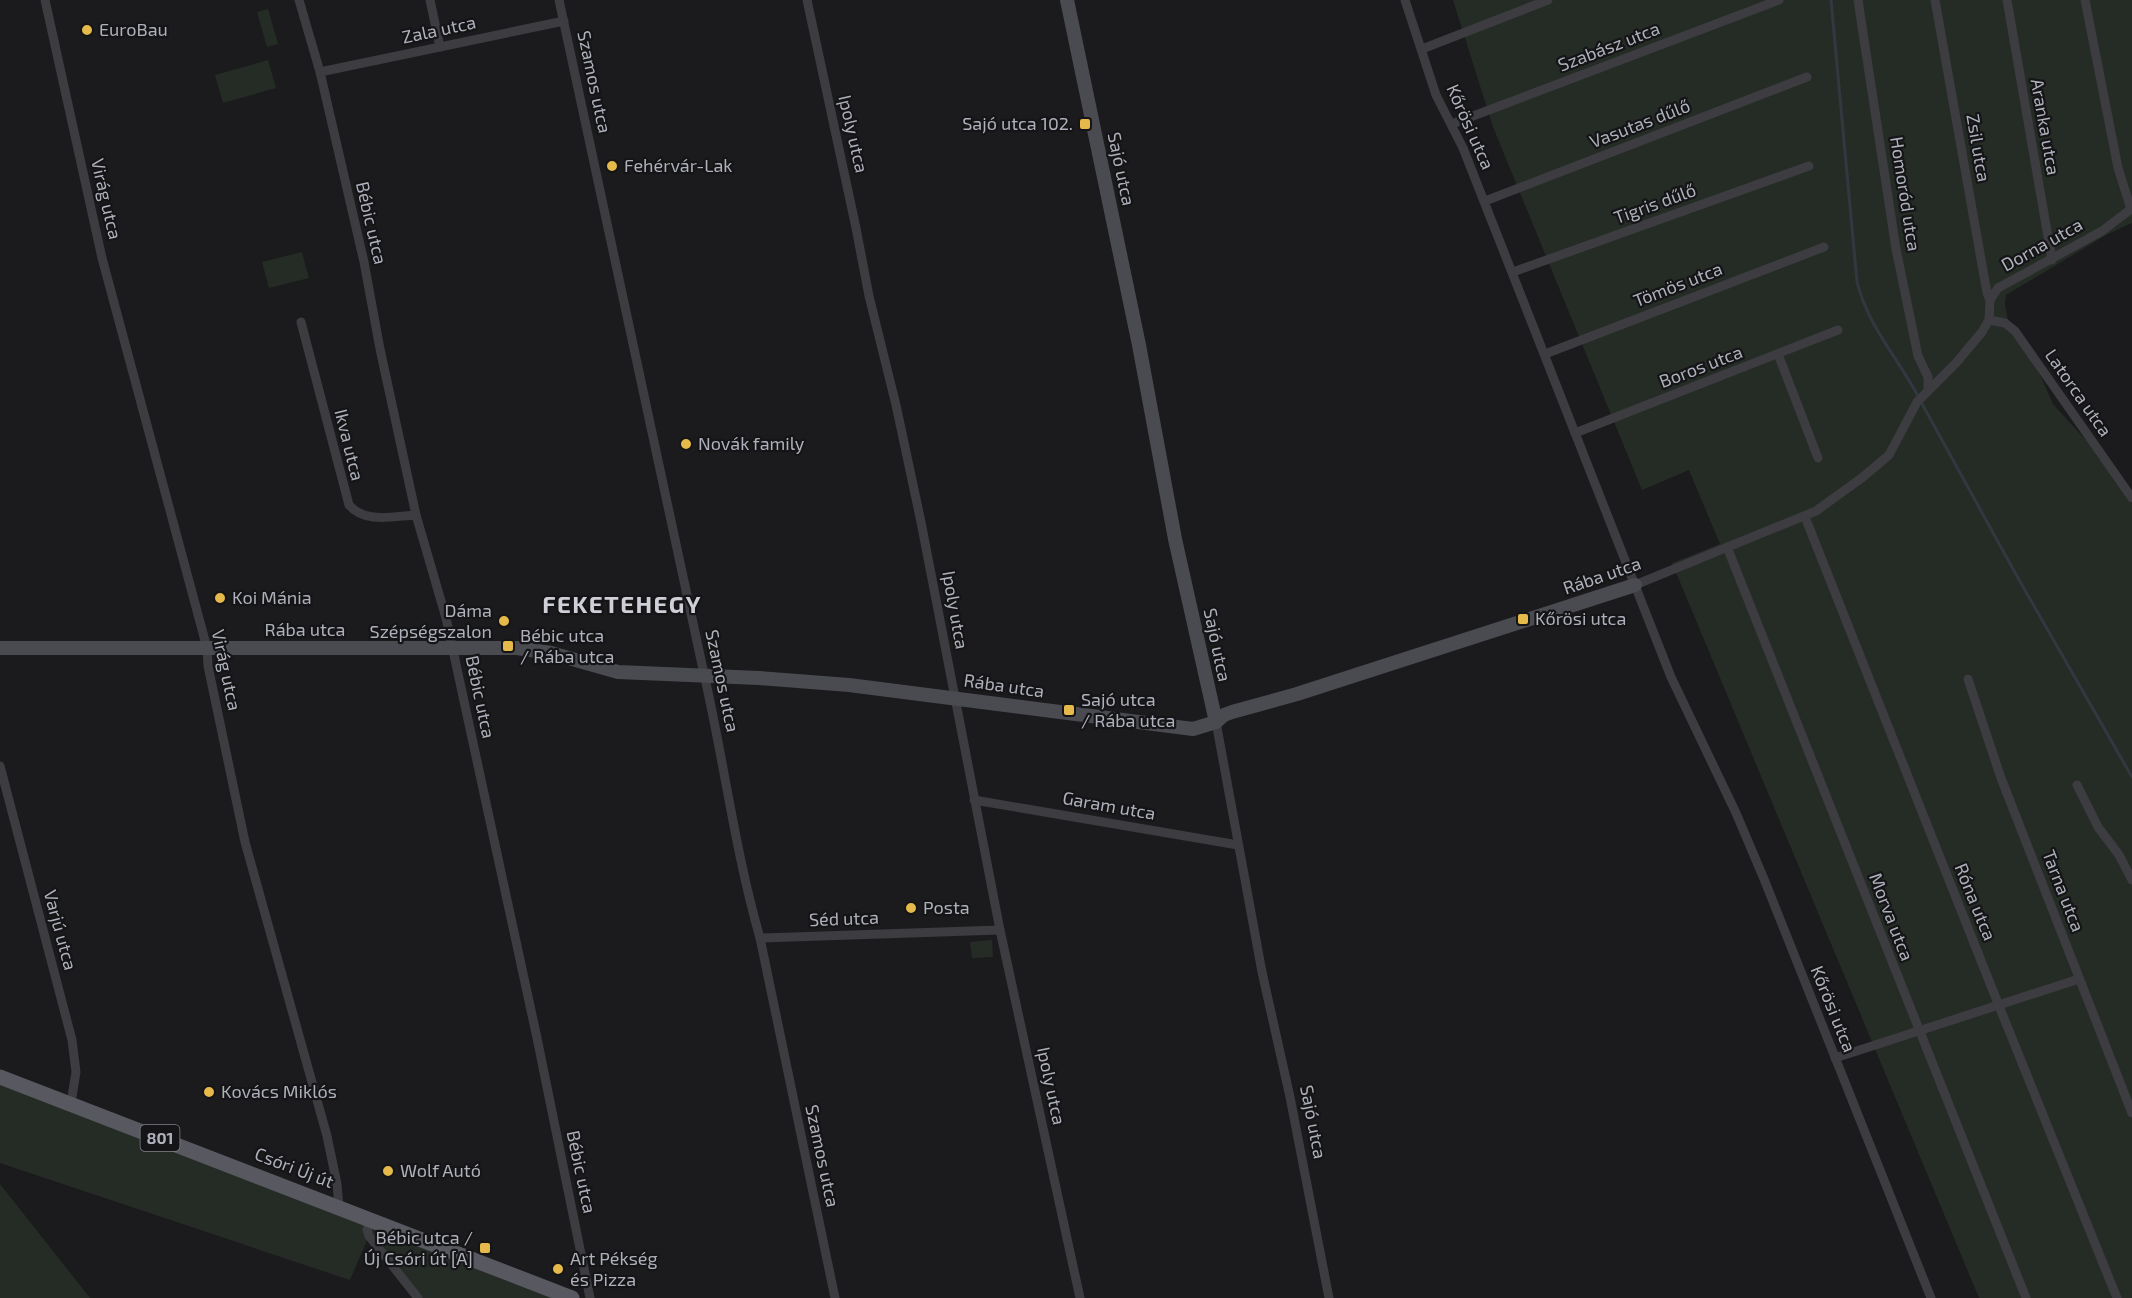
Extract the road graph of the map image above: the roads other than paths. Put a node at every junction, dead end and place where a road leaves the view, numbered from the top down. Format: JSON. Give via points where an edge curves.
{"nodes":[{"id":1,"x":45,"y":0,"type":"edge"},
{"id":2,"x":299,"y":0,"type":"edge"},
{"id":3,"x":430,"y":0,"type":"edge"},
{"id":4,"x":559,"y":0,"type":"edge"},
{"id":5,"x":807,"y":0,"type":"edge"},
{"id":6,"x":1067,"y":0,"type":"edge"},
{"id":7,"x":1405,"y":0,"type":"edge"},
{"id":8,"x":1548,"y":0,"type":"edge"},
{"id":9,"x":1779,"y":0,"type":"edge"},
{"id":10,"x":1858,"y":0,"type":"edge"},
{"id":11,"x":1935,"y":0,"type":"edge"},
{"id":12,"x":2007,"y":0,"type":"edge"},
{"id":13,"x":2085,"y":0,"type":"edge"},
{"id":14,"x":564,"y":21,"type":"junction"},
{"id":15,"x":440,"y":47,"type":"junction"},
{"id":16,"x":1422,"y":49,"type":"junction"},
{"id":17,"x":320,"y":72,"type":"junction"},
{"id":18,"x":1807,"y":77,"type":"dead end"},
{"id":19,"x":1452,"y":124,"type":"junction"},
{"id":20,"x":1809,"y":166,"type":"dead end"},
{"id":21,"x":1485,"y":201,"type":"junction"},
{"id":22,"x":1824,"y":247,"type":"dead end"},
{"id":23,"x":2052,"y":260,"type":"junction"},
{"id":24,"x":1513,"y":272,"type":"junction"},
{"id":25,"x":1990,"y":300,"type":"junction"},
{"id":26,"x":1989,"y":321,"type":"junction"},
{"id":27,"x":302,"y":322,"type":"dead end"},
{"id":28,"x":1838,"y":330,"type":"dead end"},
{"id":29,"x":1545,"y":354,"type":"junction"},
{"id":30,"x":1778,"y":354,"type":"junction"},
{"id":31,"x":1922,"y":396,"type":"junction"},
{"id":32,"x":1575,"y":433,"type":"junction"},
{"id":33,"x":1818,"y":458,"type":"dead end"},
{"id":34,"x":2132,"y":498,"type":"edge"},
{"id":35,"x":416,"y":514,"type":"junction"},
{"id":36,"x":1805,"y":517,"type":"junction"},
{"id":37,"x":1727,"y":547,"type":"junction"},
{"id":38,"x":1635,"y":585,"type":"junction"},
{"id":39,"x":0,"y":648,"type":"edge"},
{"id":40,"x":207,"y":648,"type":"junction"},
{"id":41,"x":453,"y":648,"type":"junction"},
{"id":42,"x":705,"y":675,"type":"junction"},
{"id":43,"x":1968,"y":679,"type":"dead end"},
{"id":44,"x":955,"y":698,"type":"junction"},
{"id":45,"x":1216,"y":722,"type":"junction"},
{"id":46,"x":0,"y":766,"type":"edge"},
{"id":47,"x":2077,"y":785,"type":"dead end"},
{"id":48,"x":974,"y":800,"type":"junction"},
{"id":49,"x":1238,"y":845,"type":"junction"},
{"id":50,"x":2132,"y":880,"type":"edge"},
{"id":51,"x":1000,"y":930,"type":"junction"},
{"id":52,"x":760,"y":938,"type":"junction"},
{"id":53,"x":2079,"y":979,"type":"junction"},
{"id":54,"x":1999,"y":1006,"type":"junction"},
{"id":55,"x":1918,"y":1032,"type":"junction"},
{"id":56,"x":1834,"y":1058,"type":"junction"},
{"id":57,"x":0,"y":1077,"type":"edge"},
{"id":58,"x":71,"y":1103,"type":"junction"},
{"id":59,"x":2132,"y":1113,"type":"edge"},
{"id":60,"x":339,"y":1207,"type":"junction"},
{"id":61,"x":371,"y":1220,"type":"junction"},
{"id":62,"x":418,"y":1298,"type":"edge"},
{"id":63,"x":572,"y":1298,"type":"edge"},
{"id":64,"x":590,"y":1298,"type":"edge"},
{"id":65,"x":835,"y":1298,"type":"edge"},
{"id":66,"x":1080,"y":1298,"type":"edge"},
{"id":67,"x":1329,"y":1298,"type":"edge"},
{"id":68,"x":1931,"y":1298,"type":"edge"},
{"id":69,"x":2026,"y":1298,"type":"edge"},
{"id":70,"x":2117,"y":1298,"type":"edge"}],
"edges":[{"from":1,"to":40,"type":"street","name":"Virág utca","via":[[102,258]]},
{"from":2,"to":17,"type":"street","name":"Bébic utca"},
{"from":3,"to":15,"type":"street"},
{"from":4,"to":14,"type":"street","name":"Szamos utca"},
{"from":5,"to":44,"type":"street","name":"Ipoly utca","via":[[924,533]]},
{"from":6,"to":45,"type":"street","name":"Sajó utca","via":[[1175,539]]},
{"from":7,"to":16,"type":"street","name":"Kőrösi utca"},
{"from":8,"to":16,"type":"street"},
{"from":9,"to":19,"type":"street","name":"Szabász utca"},
{"from":10,"to":31,"type":"street","name":"Homoród utca","via":[[1896,249],[1918,356],[1928,377]]},
{"from":11,"to":25,"type":"street","name":"Zsil utca"},
{"from":12,"to":23,"type":"street","name":"Aranka utca"},
{"from":13,"to":23,"type":"street","name":"Dorna utca","via":[[2118,168],[2130,209],[2102,231]]},
{"from":14,"to":15,"type":"street","name":"Zala utca"},
{"from":14,"to":42,"type":"street","name":"Szamos utca"},
{"from":15,"to":17,"type":"street","name":"Zala utca"},
{"from":16,"to":19,"type":"street","name":"Kőrösi utca","via":[[1436,95]]},
{"from":17,"to":35,"type":"street","name":"Bébic utca"},
{"from":18,"to":21,"type":"street","name":"Vasutas dűlő"},
{"from":19,"to":21,"type":"street","name":"Kőrösi utca"},
{"from":20,"to":24,"type":"street","name":"Tigris dűlő"},
{"from":21,"to":24,"type":"street","name":"Kőrösi utca"},
{"from":22,"to":29,"type":"street","name":"Tömös utca"},
{"from":23,"to":25,"type":"street","name":"Dorna utca","via":[[1998,288]]},
{"from":24,"to":29,"type":"street","name":"Kőrösi utca"},
{"from":25,"to":26,"type":"street"},
{"from":26,"to":31,"type":"street","via":[[1970,348]]},
{"from":26,"to":34,"type":"street","name":"Latorca utca","via":[[2005,323],[2015,332]]},
{"from":27,"to":35,"type":"street","name":"Ikva utca","via":[[349,505],[362,516],[374,518]]},
{"from":28,"to":30,"type":"street","name":"Boros utca"},
{"from":29,"to":32,"type":"street","name":"Kőrösi utca"},
{"from":30,"to":32,"type":"street","name":"Boros utca"},
{"from":30,"to":33,"type":"street"},
{"from":31,"to":36,"type":"street","name":"Rába utca","via":[[1889,455],[1832,501]]},
{"from":32,"to":38,"type":"street","name":"Kőrösi utca"},
{"from":35,"to":41,"type":"street","name":"Bébic utca"},
{"from":36,"to":37,"type":"street","name":"Rába utca"},
{"from":36,"to":54,"type":"street","name":"Róna utca"},
{"from":37,"to":38,"type":"street","name":"Rába utca"},
{"from":37,"to":55,"type":"street","name":"Morva utca"},
{"from":38,"to":45,"type":"street","name":"Rába utca","via":[[1232,712]]},
{"from":38,"to":56,"type":"street","name":"Kőrösi utca","via":[[1671,677],[1752,851]]},
{"from":39,"to":40,"type":"street","name":"Rába utca"},
{"from":40,"to":41,"type":"street","name":"Rába utca"},
{"from":40,"to":60,"type":"street","name":"Virág utca","via":[[241,828],[327,1136]]},
{"from":41,"to":42,"type":"street","name":"Rába utca","via":[[535,650],[618,672]]},
{"from":41,"to":64,"type":"street","name":"Bébic utca"},
{"from":42,"to":44,"type":"street","name":"Rába utca","via":[[830,683]]},
{"from":42,"to":52,"type":"street","name":"Szamos utca"},
{"from":43,"to":53,"type":"street","name":"Tarna utca","via":[[2001,778]]},
{"from":44,"to":45,"type":"street","name":"Rába utca","via":[[1186,729]]},
{"from":44,"to":48,"type":"street","name":"Ipoly utca"},
{"from":45,"to":49,"type":"street","name":"Sajó utca"},
{"from":46,"to":58,"type":"street","name":"Varjú utca","via":[[72,1040],[76,1072]]},
{"from":47,"to":50,"type":"street"},
{"from":48,"to":49,"type":"street","name":"Garam utca"},
{"from":48,"to":51,"type":"street","name":"Ipoly utca"},
{"from":49,"to":67,"type":"street","name":"Sajó utca"},
{"from":51,"to":52,"type":"street","name":"Séd utca"},
{"from":51,"to":66,"type":"street","name":"Ipoly utca"},
{"from":52,"to":65,"type":"street","name":"Szamos utca"},
{"from":53,"to":54,"type":"street"},
{"from":53,"to":59,"type":"street","name":"Tarna utca"},
{"from":54,"to":55,"type":"street"},
{"from":54,"to":70,"type":"street","name":"Róna utca"},
{"from":55,"to":56,"type":"street"},
{"from":55,"to":69,"type":"street","name":"Morva utca"},
{"from":56,"to":68,"type":"street","name":"Kőrösi utca"},
{"from":57,"to":58,"type":"main road","name":"Csóri Új út","number":"801"},
{"from":58,"to":60,"type":"main road","name":"Csóri Új út","number":"801"},
{"from":60,"to":61,"type":"main road","name":"Csóri Új út","number":"801"},
{"from":61,"to":62,"type":"street","via":[[369,1236]]},
{"from":61,"to":63,"type":"main road","name":"Csóri Új út","number":"801"}]}
